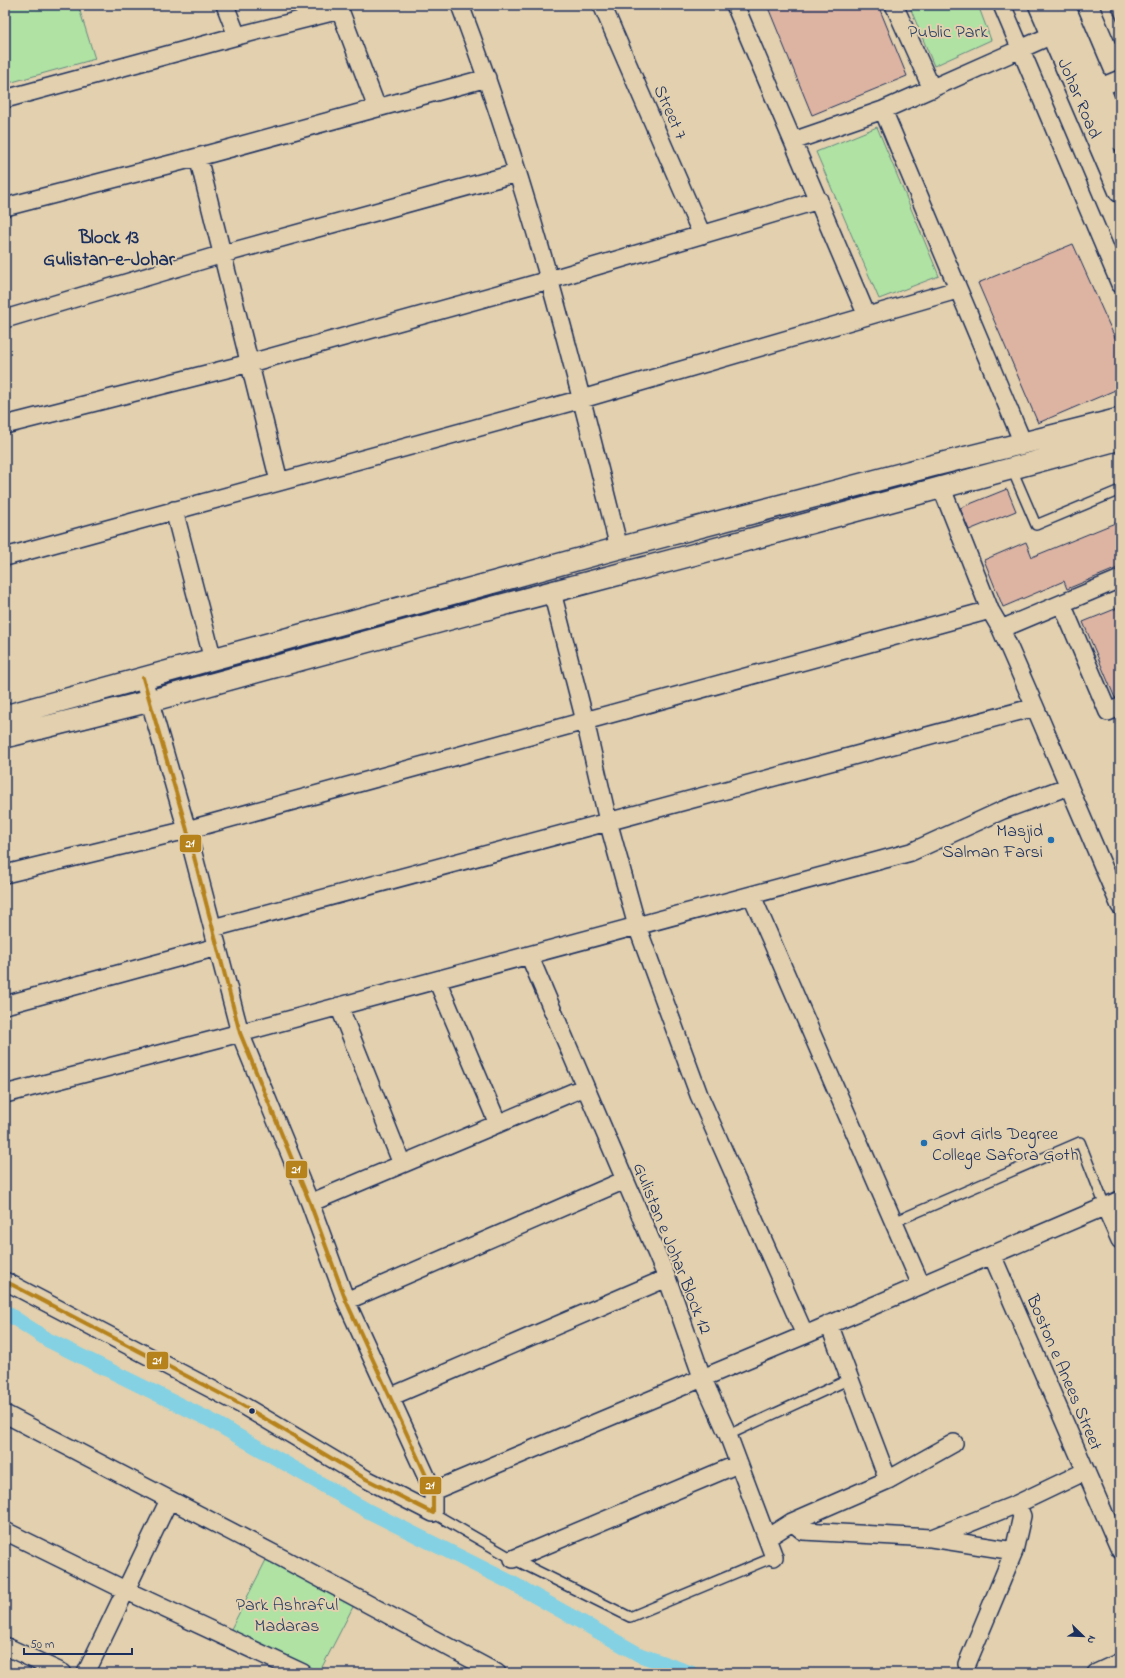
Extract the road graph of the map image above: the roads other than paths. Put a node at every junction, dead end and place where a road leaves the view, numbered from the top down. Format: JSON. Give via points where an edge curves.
{"nodes":[{"id":1,"x":225,"y":5,"type":"edge"},
{"id":2,"x":460,"y":5,"type":"edge"},
{"id":3,"x":602,"y":5,"type":"edge"},
{"id":4,"x":735,"y":5,"type":"edge"},
{"id":5,"x":894,"y":5,"type":"edge"},
{"id":6,"x":1002,"y":5,"type":"edge"},
{"id":7,"x":1040,"y":5,"type":"edge"},
{"id":8,"x":1063,"y":5,"type":"edge"},
{"id":9,"x":1105,"y":5,"type":"edge"},
{"id":10,"x":339,"y":8,"type":"edge"},
{"id":11,"x":1052,"y":35,"type":"junction"},
{"id":12,"x":237,"y":36,"type":"junction"},
{"id":13,"x":1120,"y":40,"type":"edge"},
{"id":14,"x":1020,"y":50,"type":"junction"},
{"id":15,"x":487,"y":78,"type":"junction"},
{"id":16,"x":1120,"y":79,"type":"edge"},
{"id":17,"x":932,"y":88,"type":"junction"},
{"id":18,"x":1098,"y":88,"type":"junction"},
{"id":19,"x":5,"y":99,"type":"edge"},
{"id":20,"x":377,"y":108,"type":"junction"},
{"id":21,"x":883,"y":110,"type":"junction"},
{"id":22,"x":1120,"y":139,"type":"edge"},
{"id":23,"x":792,"y":141,"type":"junction"},
{"id":24,"x":198,"y":157,"type":"junction"},
{"id":25,"x":517,"y":173,"type":"junction"},
{"id":26,"x":1120,"y":191,"type":"edge"},
{"id":27,"x":819,"y":200,"type":"junction"},
{"id":28,"x":5,"y":207,"type":"edge"},
{"id":29,"x":702,"y":235,"type":"junction"},
{"id":30,"x":223,"y":254,"type":"junction"},
{"id":31,"x":549,"y":280,"type":"junction"},
{"id":32,"x":1120,"y":284,"type":"edge"},
{"id":33,"x":957,"y":290,"type":"junction"},
{"id":34,"x":867,"y":316,"type":"junction"},
{"id":35,"x":5,"y":319,"type":"edge"},
{"id":36,"x":250,"y":363,"type":"junction"},
{"id":37,"x":582,"y":399,"type":"junction"},
{"id":38,"x":1120,"y":418,"type":"edge"},
{"id":39,"x":5,"y":425,"type":"edge"},
{"id":40,"x":1120,"y":439,"type":"edge"},
{"id":41,"x":1023,"y":443,"type":"junction"},
{"id":42,"x":1011,"y":467,"type":"junction"},
{"id":43,"x":279,"y":481,"type":"junction"},
{"id":44,"x":941,"y":486,"type":"junction"},
{"id":45,"x":1120,"y":490,"type":"edge"},
{"id":46,"x":174,"y":510,"type":"junction"},
{"id":47,"x":619,"y":548,"type":"junction"},
{"id":48,"x":5,"y":557,"type":"edge"},
{"id":49,"x":1120,"y":579,"type":"edge"},
{"id":50,"x":469,"y":590,"type":"junction"},
{"id":51,"x":552,"y":592,"type":"junction"},
{"id":52,"x":1062,"y":604,"type":"junction"},
{"id":53,"x":990,"y":610,"type":"junction"},
{"id":54,"x":475,"y":612,"type":"junction"},
{"id":55,"x":1001,"y":629,"type":"junction"},
{"id":56,"x":213,"y":660,"type":"junction"},
{"id":57,"x":143,"y":678,"type":"junction"},
{"id":58,"x":150,"y":701,"type":"junction"},
{"id":59,"x":1036,"y":707,"type":"junction"},
{"id":60,"x":1120,"y":707,"type":"edge"},
{"id":61,"x":5,"y":716,"type":"edge"},
{"id":62,"x":585,"y":721,"type":"junction"},
{"id":63,"x":5,"y":737,"type":"edge"},
{"id":64,"x":1069,"y":786,"type":"junction"},
{"id":65,"x":608,"y":821,"type":"junction"},
{"id":66,"x":187,"y":830,"type":"junction"},
{"id":67,"x":5,"y":874,"type":"edge"},
{"id":68,"x":752,"y":896,"type":"junction"},
{"id":69,"x":1120,"y":906,"type":"edge"},
{"id":70,"x":637,"y":926,"type":"junction"},
{"id":71,"x":213,"y":928,"type":"junction"},
{"id":72,"x":217,"y":947,"type":"junction"},
{"id":73,"x":529,"y":955,"type":"junction"},
{"id":74,"x":437,"y":980,"type":"junction"},
{"id":75,"x":5,"y":1005,"type":"edge"},
{"id":76,"x":339,"y":1006,"type":"junction"},
{"id":77,"x":240,"y":1033,"type":"junction"},
{"id":78,"x":585,"y":1087,"type":"junction"},
{"id":79,"x":5,"y":1094,"type":"edge"},
{"id":80,"x":498,"y":1124,"type":"junction"},
{"id":81,"x":402,"y":1164,"type":"junction"},
{"id":82,"x":625,"y":1180,"type":"junction"},
{"id":83,"x":310,"y":1203,"type":"junction"},
{"id":84,"x":1112,"y":1203,"type":"edge"},
{"id":85,"x":894,"y":1222,"type":"junction"},
{"id":86,"x":1120,"y":1240,"type":"edge"},
{"id":87,"x":992,"y":1255,"type":"junction"},
{"id":88,"x":667,"y":1278,"type":"junction"},
{"id":89,"x":5,"y":1281,"type":"edge"},
{"id":90,"x":921,"y":1285,"type":"junction"},
{"id":91,"x":346,"y":1301,"type":"junction"},
{"id":92,"x":829,"y":1324,"type":"junction"},
{"id":93,"x":805,"y":1335,"type":"junction"},
{"id":94,"x":702,"y":1377,"type":"junction"},
{"id":95,"x":850,"y":1379,"type":"junction"},
{"id":96,"x":390,"y":1397,"type":"junction"},
{"id":97,"x":5,"y":1414,"type":"edge"},
{"id":98,"x":728,"y":1435,"type":"junction"},
{"id":99,"x":954,"y":1443,"type":"dead end"},
{"id":100,"x":738,"y":1464,"type":"junction"},
{"id":101,"x":1086,"y":1471,"type":"junction"},
{"id":102,"x":888,"y":1480,"type":"junction"},
{"id":103,"x":433,"y":1491,"type":"junction"},
{"id":104,"x":169,"y":1500,"type":"junction"},
{"id":105,"x":1017,"y":1504,"type":"junction"},
{"id":106,"x":433,"y":1513,"type":"junction"},
{"id":107,"x":792,"y":1522,"type":"junction"},
{"id":108,"x":5,"y":1531,"type":"edge"},
{"id":109,"x":767,"y":1538,"type":"junction"},
{"id":110,"x":931,"y":1538,"type":"junction"},
{"id":111,"x":1120,"y":1550,"type":"edge"},
{"id":112,"x":1014,"y":1551,"type":"junction"},
{"id":113,"x":774,"y":1557,"type":"joint"},
{"id":114,"x":513,"y":1559,"type":"junction"},
{"id":115,"x":125,"y":1590,"type":"junction"},
{"id":116,"x":5,"y":1646,"type":"edge"},
{"id":117,"x":1120,"y":1662,"type":"edge"},
{"id":118,"x":967,"y":1664,"type":"dead end"},
{"id":119,"x":63,"y":1673,"type":"edge"},
{"id":120,"x":86,"y":1673,"type":"edge"},
{"id":121,"x":303,"y":1673,"type":"edge"},
{"id":122,"x":497,"y":1673,"type":"edge"},
{"id":123,"x":1096,"y":1673,"type":"edge"}],
"edges":[{"from":1,"to":12,"type":"street"},
{"from":2,"to":15,"type":"street"},
{"from":3,"to":29,"type":"street","name":"Street 7"},
{"from":4,"to":23,"type":"street"},
{"from":5,"to":17,"type":"street"},
{"from":6,"to":14,"type":"street"},
{"from":7,"to":11,"type":"main road","name":"Johar Road"},
{"from":8,"to":18,"type":"main road","name":"Johar Road"},
{"from":9,"to":13,"type":"lane"},
{"from":10,"to":12,"type":"street"},
{"from":10,"to":20,"type":"street"},
{"from":11,"to":14,"type":"street"},
{"from":11,"to":26,"type":"main road","name":"Johar Road"},
{"from":12,"to":19,"type":"street"},
{"from":14,"to":17,"type":"street"},
{"from":14,"to":32,"type":"street"},
{"from":15,"to":20,"type":"street"},
{"from":15,"to":25,"type":"street"},
{"from":16,"to":18,"type":"street"},
{"from":17,"to":21,"type":"street"},
{"from":18,"to":22,"type":"main road","name":"Johar Road"},
{"from":20,"to":24,"type":"street"},
{"from":21,"to":23,"type":"street"},
{"from":21,"to":33,"type":"street"},
{"from":23,"to":27,"type":"street"},
{"from":24,"to":28,"type":"street"},
{"from":24,"to":30,"type":"street"},
{"from":25,"to":30,"type":"street"},
{"from":25,"to":31,"type":"street"},
{"from":27,"to":29,"type":"street"},
{"from":27,"to":34,"type":"street"},
{"from":29,"to":31,"type":"street"},
{"from":30,"to":35,"type":"street"},
{"from":30,"to":36,"type":"street"},
{"from":31,"to":36,"type":"street"},
{"from":31,"to":37,"type":"street"},
{"from":33,"to":34,"type":"street"},
{"from":33,"to":41,"type":"street"},
{"from":34,"to":37,"type":"street"},
{"from":36,"to":39,"type":"street"},
{"from":36,"to":43,"type":"street"},
{"from":37,"to":43,"type":"street"},
{"from":37,"to":47,"type":"street"},
{"from":38,"to":41,"type":"street"},
{"from":40,"to":42,"type":"street"},
{"from":41,"to":47,"type":"street"},
{"from":42,"to":44,"type":"street"},
{"from":42,"to":45,"type":"lane","via":[[1036,525]]},
{"from":43,"to":46,"type":"street"},
{"from":44,"to":51,"type":"street"},
{"from":44,"to":53,"type":"street"},
{"from":46,"to":48,"type":"street"},
{"from":46,"to":56,"type":"street"},
{"from":47,"to":50,"type":"street"},
{"from":49,"to":52,"type":"street"},
{"from":50,"to":54,"type":"street"},
{"from":50,"to":56,"type":"street"},
{"from":51,"to":54,"type":"street"},
{"from":51,"to":62,"type":"street"},
{"from":52,"to":55,"type":"street"},
{"from":52,"to":60,"type":"street","via":[[1108,712]]},
{"from":53,"to":55,"type":"street"},
{"from":53,"to":62,"type":"street"},
{"from":54,"to":58,"type":"street"},
{"from":55,"to":59,"type":"street"},
{"from":56,"to":57,"type":"street"},
{"from":57,"to":58,"type":"street"},
{"from":57,"to":61,"type":"street"},
{"from":58,"to":63,"type":"street"},
{"from":58,"to":66,"type":"street"},
{"from":59,"to":64,"type":"street"},
{"from":59,"to":65,"type":"street"},
{"from":62,"to":65,"type":"street"},
{"from":62,"to":66,"type":"street"},
{"from":64,"to":68,"type":"street","via":[[1003,810],[911,852]]},
{"from":64,"to":69,"type":"street"},
{"from":65,"to":70,"type":"street"},
{"from":65,"to":71,"type":"street"},
{"from":66,"to":67,"type":"street"},
{"from":66,"to":71,"type":"street"},
{"from":68,"to":70,"type":"street"},
{"from":68,"to":85,"type":"street"},
{"from":70,"to":73,"type":"street"},
{"from":70,"to":93,"type":"street","via":[[699,1095]]},
{"from":71,"to":72,"type":"street"},
{"from":72,"to":75,"type":"street"},
{"from":72,"to":77,"type":"street"},
{"from":73,"to":74,"type":"street"},
{"from":73,"to":78,"type":"street","name":"Gulistan e Johar Block 12"},
{"from":74,"to":76,"type":"street"},
{"from":74,"to":80,"type":"street"},
{"from":76,"to":77,"type":"street"},
{"from":76,"to":81,"type":"street"},
{"from":77,"to":79,"type":"street"},
{"from":77,"to":83,"type":"street"},
{"from":78,"to":80,"type":"street"},
{"from":78,"to":82,"type":"street","name":"Gulistan e Johar Block 12"},
{"from":80,"to":81,"type":"street"},
{"from":81,"to":83,"type":"street"},
{"from":82,"to":88,"type":"street","name":"Gulistan e Johar Block 12"},
{"from":82,"to":91,"type":"street"},
{"from":83,"to":91,"type":"street"},
{"from":84,"to":85,"type":"lane","via":[[1080,1142]]},
{"from":84,"to":86,"type":"street"},
{"from":84,"to":87,"type":"street"},
{"from":85,"to":90,"type":"street"},
{"from":87,"to":90,"type":"street"},
{"from":87,"to":101,"type":"street","name":"Boston e Anees Street"},
{"from":88,"to":94,"type":"street","name":"Gulistan e Johar Block 12"},
{"from":88,"to":96,"type":"street"},
{"from":89,"to":106,"type":"street","via":[[242,1405],[366,1479]]},
{"from":90,"to":92,"type":"street"},
{"from":91,"to":96,"type":"street"},
{"from":92,"to":93,"type":"street"},
{"from":92,"to":95,"type":"street"},
{"from":93,"to":94,"type":"street"},
{"from":94,"to":98,"type":"street","name":"Gulistan e Johar Block 12"},
{"from":94,"to":103,"type":"street"},
{"from":95,"to":98,"type":"lane"},
{"from":95,"to":102,"type":"street"},
{"from":96,"to":103,"type":"street"},
{"from":97,"to":104,"type":"street"},
{"from":98,"to":100,"type":"street","name":"Gulistan e Johar Block 12"},
{"from":99,"to":102,"type":"street"},
{"from":100,"to":109,"type":"street","name":"Gulistan e Johar Block 12"},
{"from":100,"to":114,"type":"street"},
{"from":101,"to":105,"type":"street"},
{"from":101,"to":111,"type":"street","name":"Boston e Anees Street"},
{"from":102,"to":107,"type":"street"},
{"from":103,"to":106,"type":"street"},
{"from":104,"to":115,"type":"street"},
{"from":104,"to":122,"type":"street"},
{"from":105,"to":110,"type":"street"},
{"from":105,"to":112,"type":"street","via":[[1022,1516]]},
{"from":106,"to":114,"type":"lane"},
{"from":107,"to":109,"type":"street"},
{"from":107,"to":110,"type":"street","via":[[802,1531]]},
{"from":108,"to":115,"type":"street"},
{"from":109,"to":113,"type":"street","name":"Gulistan e Johar Block 12"},
{"from":110,"to":112,"type":"street"},
{"from":112,"to":118,"type":"street"},
{"from":113,"to":114,"type":"lane","via":[[630,1618]]},
{"from":115,"to":120,"type":"street"},
{"from":115,"to":121,"type":"street"},
{"from":116,"to":119,"type":"street"},
{"from":117,"to":123,"type":"street"}]}
